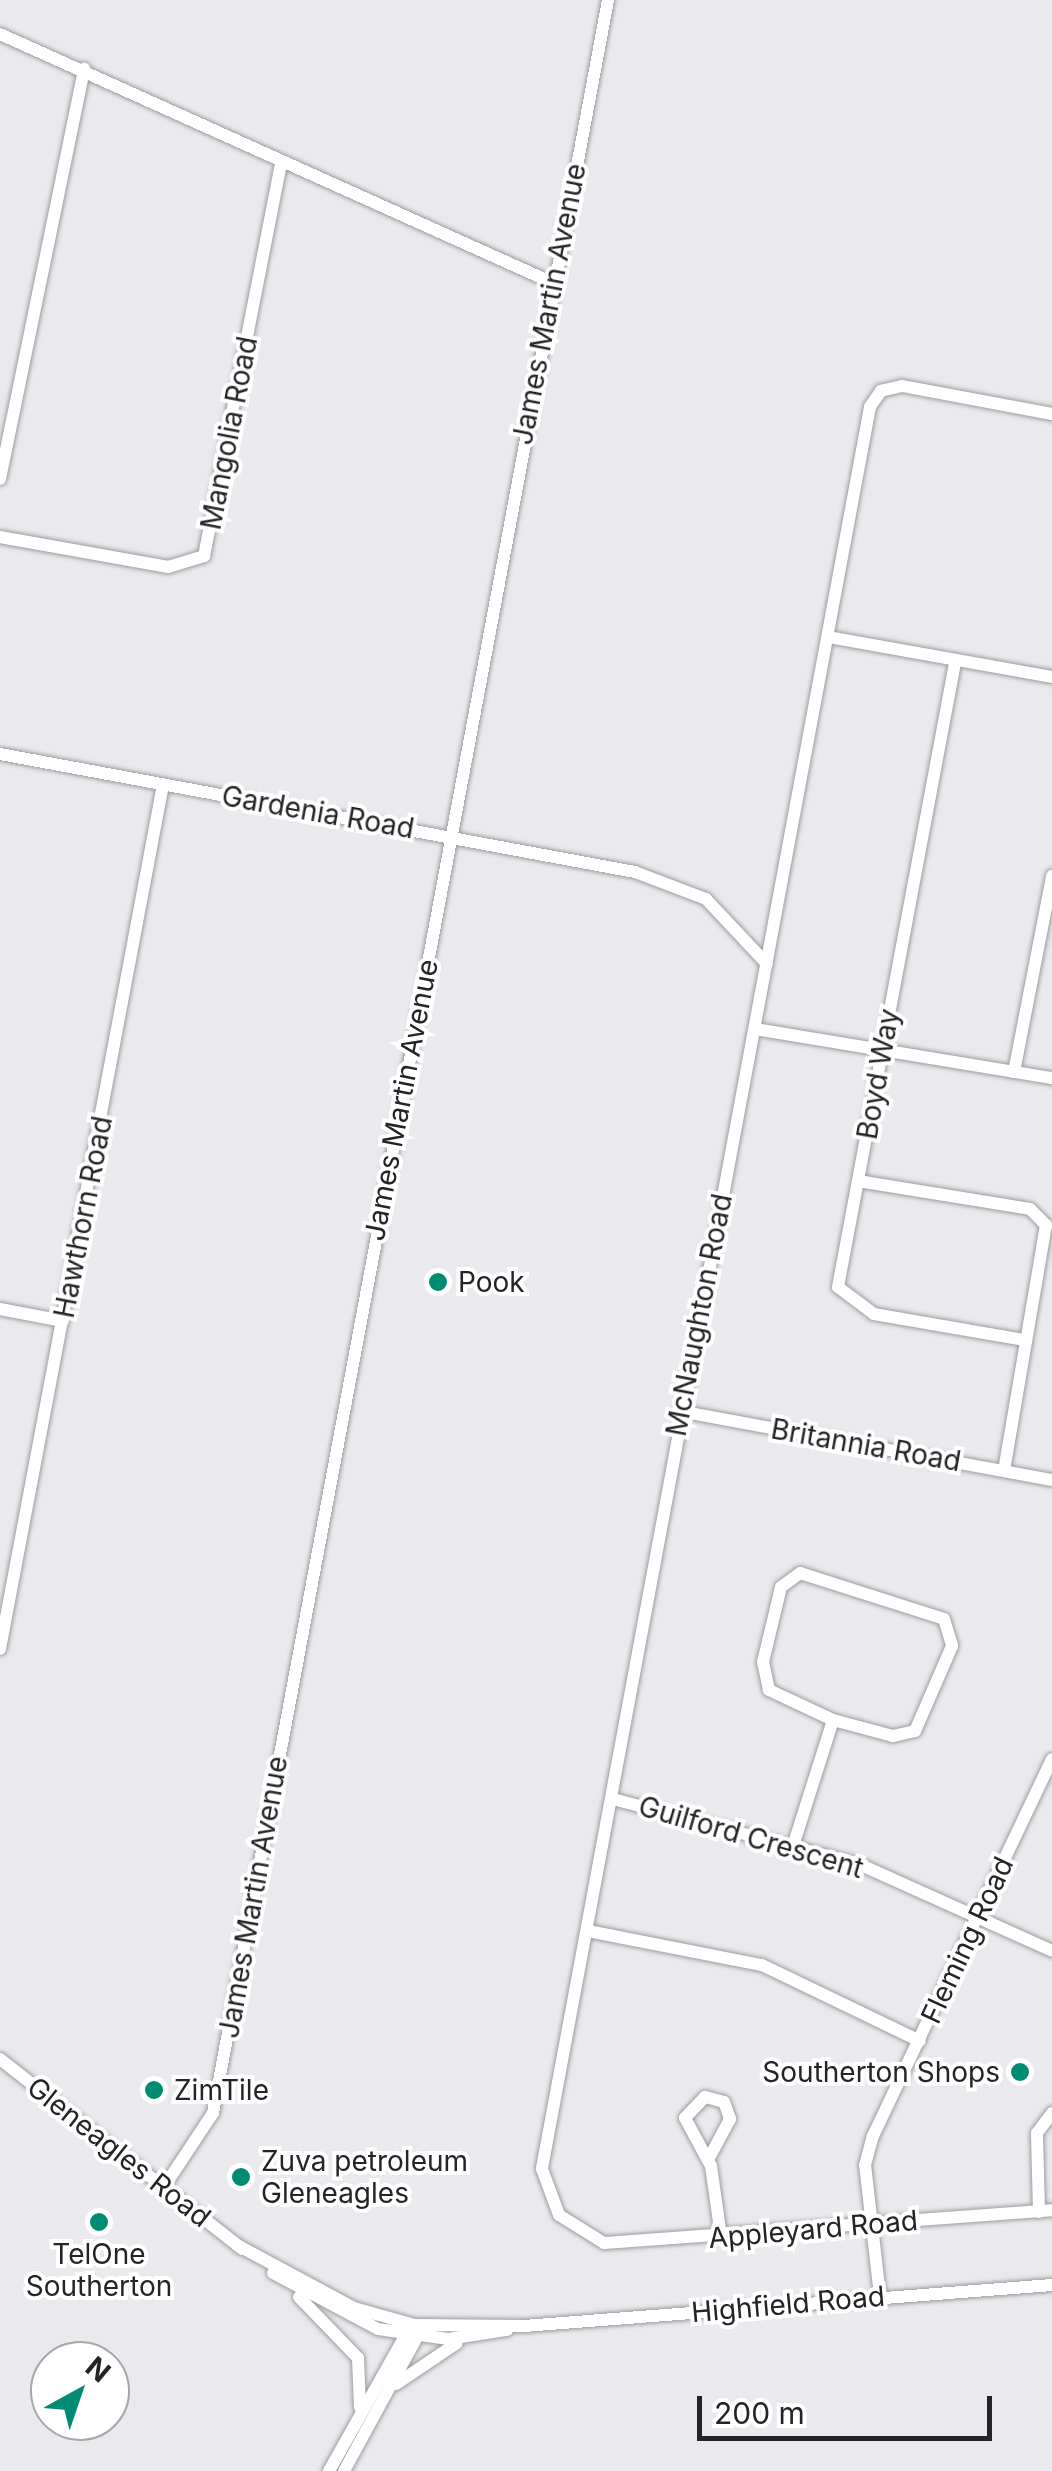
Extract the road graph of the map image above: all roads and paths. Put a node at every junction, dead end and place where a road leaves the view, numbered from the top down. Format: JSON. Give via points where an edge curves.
{"nodes":[{"id":1,"x":608,"y":0,"type":"edge"},
{"id":2,"x":0,"y":34,"type":"edge"},
{"id":3,"x":84,"y":70,"type":"junction"},
{"id":4,"x":281,"y":163,"type":"junction"},
{"id":5,"x":553,"y":283,"type":"junction"},
{"id":6,"x":1052,"y":414,"type":"edge"},
{"id":7,"x":0,"y":479,"type":"edge"},
{"id":8,"x":0,"y":537,"type":"edge"},
{"id":9,"x":828,"y":637,"type":"junction"},
{"id":10,"x":955,"y":664,"type":"junction"},
{"id":11,"x":1052,"y":678,"type":"edge"},
{"id":12,"x":0,"y":754,"type":"edge"},
{"id":13,"x":162,"y":785,"type":"junction"},
{"id":14,"x":450,"y":837,"type":"junction"},
{"id":15,"x":1052,"y":876,"type":"edge"},
{"id":16,"x":767,"y":964,"type":"junction"},
{"id":17,"x":755,"y":1029,"type":"junction"},
{"id":18,"x":882,"y":1051,"type":"junction"},
{"id":19,"x":1014,"y":1072,"type":"junction"},
{"id":20,"x":1052,"y":1078,"type":"edge"},
{"id":21,"x":858,"y":1181,"type":"junction"},
{"id":22,"x":0,"y":1309,"type":"edge"},
{"id":23,"x":62,"y":1321,"type":"junction"},
{"id":24,"x":1025,"y":1340,"type":"junction"},
{"id":25,"x":679,"y":1411,"type":"junction"},
{"id":26,"x":1004,"y":1470,"type":"junction"},
{"id":27,"x":1052,"y":1480,"type":"edge"},
{"id":28,"x":0,"y":1649,"type":"edge"},
{"id":29,"x":834,"y":1720,"type":"junction"},
{"id":30,"x":1052,"y":1759,"type":"edge"},
{"id":31,"x":613,"y":1799,"type":"junction"},
{"id":32,"x":794,"y":1843,"type":"junction"},
{"id":33,"x":978,"y":1916,"type":"junction"},
{"id":34,"x":588,"y":1930,"type":"junction"},
{"id":35,"x":1052,"y":1950,"type":"edge"},
{"id":36,"x":920,"y":2041,"type":"junction"},
{"id":37,"x":0,"y":2059,"type":"edge"},
{"id":38,"x":1052,"y":2112,"type":"edge"},
{"id":39,"x":708,"y":2160,"type":"junction"},
{"id":40,"x":164,"y":2187,"type":"junction"},
{"id":41,"x":1046,"y":2211,"type":"edge"},
{"id":42,"x":869,"y":2224,"type":"junction"},
{"id":43,"x":577,"y":2231,"type":"joint"},
{"id":44,"x":721,"y":2236,"type":"junction"},
{"id":45,"x":238,"y":2245,"type":"junction"},
{"id":46,"x":287,"y":2284,"type":"junction"},
{"id":47,"x":1052,"y":2285,"type":"edge"},
{"id":48,"x":880,"y":2296,"type":"junction"},
{"id":49,"x":524,"y":2326,"type":"junction"},
{"id":50,"x":411,"y":2332,"type":"junction"},
{"id":51,"x":469,"y":2338,"type":"junction"},
{"id":52,"x":385,"y":2394,"type":"junction"},
{"id":53,"x":360,"y":2415,"type":"junction"},
{"id":54,"x":330,"y":2471,"type":"edge"},
{"id":55,"x":344,"y":2471,"type":"edge"}],
"edges":[{"from":1,"to":5,"type":"street","name":"James Martin Avenue"},
{"from":2,"to":3,"type":"street"},
{"from":3,"to":4,"type":"street"},
{"from":3,"to":7,"type":"street"},
{"from":4,"to":5,"type":"street"},
{"from":4,"to":8,"type":"street","name":"Mangolia Road","via":[[204,556],[168,567]]},
{"from":5,"to":14,"type":"street","name":"James Martin Avenue"},
{"from":6,"to":9,"type":"street","name":"McNaughton Road","via":[[902,386],[881,391],[870,407]]},
{"from":9,"to":10,"type":"street"},
{"from":9,"to":16,"type":"street","name":"McNaughton Road"},
{"from":10,"to":11,"type":"street"},
{"from":10,"to":18,"type":"street","name":"Boyd Way"},
{"from":12,"to":13,"type":"street","name":"Gardenia Road"},
{"from":13,"to":14,"type":"street","name":"Gardenia Road"},
{"from":13,"to":23,"type":"street","name":"Hawthorn Road"},
{"from":14,"to":16,"type":"street","name":"Gardenia Road","via":[[635,872],[706,898]]},
{"from":14,"to":40,"type":"street","name":"James Martin Avenue","via":[[213,2112]]},
{"from":15,"to":19,"type":"street"},
{"from":16,"to":17,"type":"street","name":"McNaughton Road"},
{"from":17,"to":18,"type":"street"},
{"from":17,"to":25,"type":"street","name":"McNaughton Road"},
{"from":18,"to":19,"type":"street"},
{"from":18,"to":21,"type":"street","name":"Boyd Way"},
{"from":19,"to":20,"type":"street"},
{"from":21,"to":24,"type":"street","name":"Boyd Way","via":[[838,1287],[844,1300],[874,1314]]},
{"from":21,"to":24,"type":"street","via":[[1040,1214]]},
{"from":22,"to":23,"type":"street"},
{"from":23,"to":28,"type":"street","name":"Hawthorn Road"},
{"from":24,"to":26,"type":"street"},
{"from":25,"to":26,"type":"street","name":"Britannia Road"},
{"from":25,"to":31,"type":"street","name":"McNaughton Road"},
{"from":26,"to":27,"type":"street","name":"Britannia Road"},
{"from":29,"to":29,"type":"street","via":[[777,1698],[762,1680],[781,1587],[800,1573],[928,1612],[954,1633],[915,1730],[893,1736]]},
{"from":29,"to":32,"type":"street"},
{"from":30,"to":33,"type":"street","name":"Fleming Road"},
{"from":31,"to":32,"type":"street","name":"Guilford Crescent"},
{"from":31,"to":34,"type":"street","name":"McNaughton Road"},
{"from":32,"to":33,"type":"street","name":"Guilford Crescent"},
{"from":33,"to":35,"type":"street","name":"Guilford Crescent"},
{"from":33,"to":36,"type":"street","name":"Fleming Road"},
{"from":34,"to":36,"type":"street","via":[[762,1965]]},
{"from":34,"to":43,"type":"street","name":"McNaughton Road","via":[[542,2169],[545,2196]]},
{"from":36,"to":42,"type":"street","name":"Fleming Road","via":[[867,2154]]},
{"from":37,"to":40,"type":"street","name":"Gleneagles Road"},
{"from":38,"to":41,"type":"street","via":[[1037,2133]]},
{"from":39,"to":39,"type":"street","via":[[730,2120],[724,2102],[705,2097],[685,2118]]},
{"from":39,"to":44,"type":"street"},
{"from":40,"to":45,"type":"street","name":"Gleneagles Road"},
{"from":41,"to":42,"type":"street","name":"Appleyard Road"},
{"from":42,"to":44,"type":"street","name":"Appleyard Road"},
{"from":42,"to":48,"type":"street","name":"Fleming Road"},
{"from":43,"to":44,"type":"street","name":"Appleyard Road","via":[[618,2244]]},
{"from":45,"to":46,"type":"street","name":"Gleneagles Road"},
{"from":45,"to":50,"type":"street","name":"Gleneagles Road"},
{"from":46,"to":50,"type":"street","name":"Gleneagles Road","via":[[337,2314]]},
{"from":46,"to":53,"type":"street","via":[[358,2358]]},
{"from":47,"to":48,"type":"street","name":"Highfield Road"},
{"from":48,"to":49,"type":"street","name":"Highfield Road"},
{"from":49,"to":50,"type":"street","name":"Highfield Road"},
{"from":49,"to":51,"type":"street","name":"Highfield Road"},
{"from":50,"to":51,"type":"street","name":"Highfield Road"},
{"from":50,"to":52,"type":"street"},
{"from":50,"to":53,"type":"street"},
{"from":51,"to":52,"type":"street","via":[[425,2358]]},
{"from":52,"to":55,"type":"street"},
{"from":53,"to":54,"type":"street"}]}
